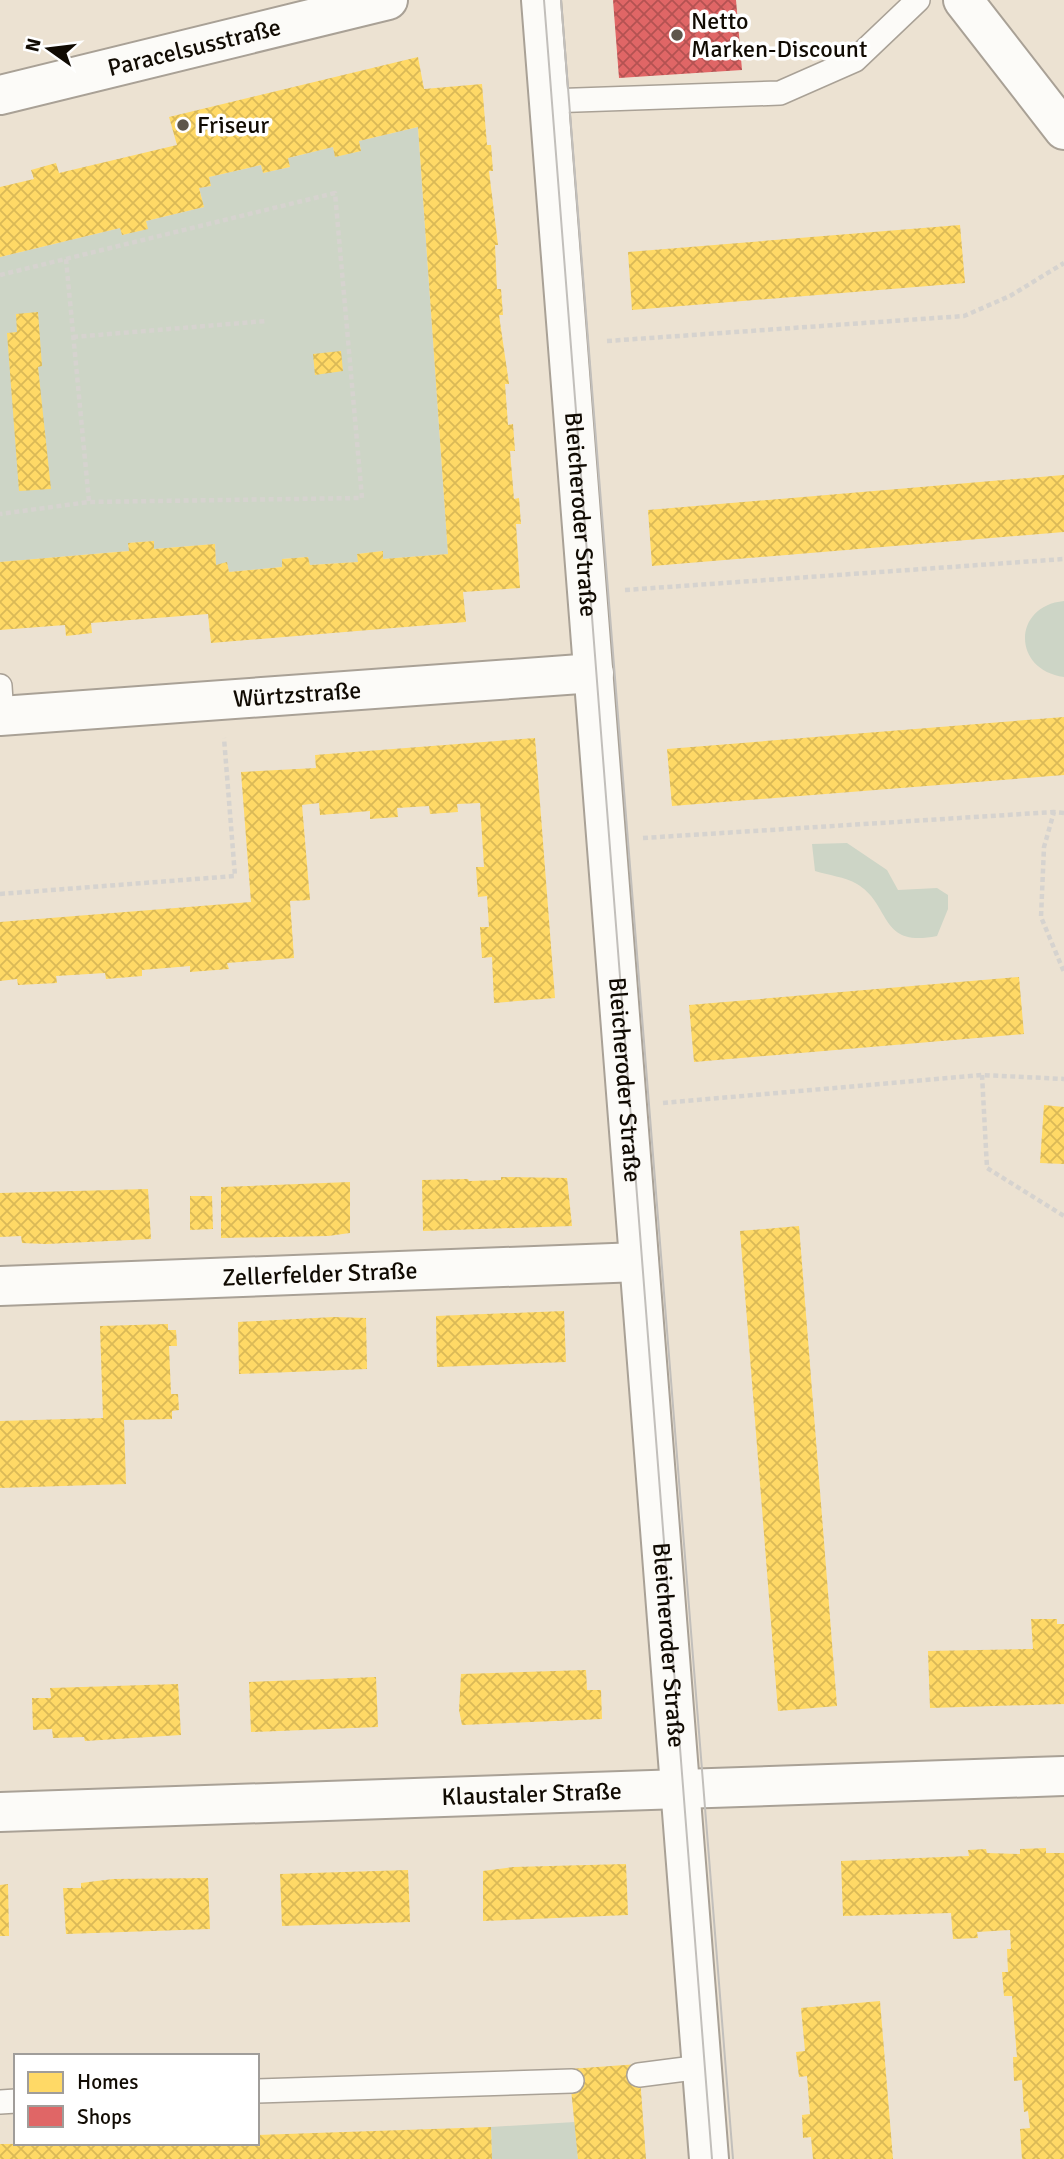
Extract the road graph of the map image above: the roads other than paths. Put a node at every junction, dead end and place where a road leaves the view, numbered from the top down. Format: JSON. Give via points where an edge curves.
{"nodes":[{"id":1,"x":388,"y":0,"type":"edge"},
{"id":2,"x":541,"y":0,"type":"edge"},
{"id":3,"x":918,"y":0,"type":"edge"},
{"id":4,"x":963,"y":0,"type":"edge"},
{"id":5,"x":0,"y":95,"type":"edge"},
{"id":6,"x":548,"y":100,"type":"junction"},
{"id":7,"x":1064,"y":130,"type":"edge"},
{"id":8,"x":593,"y":673,"type":"junction"},
{"id":9,"x":1,"y":706,"type":"edge"},
{"id":10,"x":639,"y":1262,"type":"junction"},
{"id":11,"x":0,"y":1286,"type":"edge"},
{"id":12,"x":1064,"y":1776,"type":"edge"},
{"id":13,"x":681,"y":1790,"type":"junction"},
{"id":14,"x":0,"y":1812,"type":"edge"},
{"id":15,"x":701,"y":2067,"type":"junction"},
{"id":16,"x":639,"y":2075,"type":"dead end"},
{"id":17,"x":572,"y":2081,"type":"dead end"},
{"id":18,"x":259,"y":2091,"type":"edge"},
{"id":19,"x":709,"y":2159,"type":"edge"}],
"edges":[{"from":1,"to":5,"type":"street","name":"Paracelsusstraße"},
{"from":2,"to":6,"type":"street","name":"Bleicheroder Straße"},
{"from":3,"to":6,"type":"lane","via":[[855,60],[780,93]]},
{"from":4,"to":7,"type":"street"},
{"from":6,"to":8,"type":"street","name":"Bleicheroder Straße"},
{"from":8,"to":9,"type":"street","name":"Würtzstraße"},
{"from":8,"to":10,"type":"street","name":"Bleicheroder Straße"},
{"from":10,"to":11,"type":"street","name":"Zellerfelder Straße"},
{"from":10,"to":13,"type":"street","name":"Bleicheroder Straße"},
{"from":12,"to":13,"type":"street","name":"Klaustaler Straße"},
{"from":13,"to":14,"type":"street","name":"Klaustaler Straße"},
{"from":13,"to":15,"type":"street","name":"Bleicheroder Straße"},
{"from":15,"to":16,"type":"lane"},
{"from":15,"to":19,"type":"street","name":"Bleicheroder Straße"},
{"from":17,"to":18,"type":"lane"}]}
